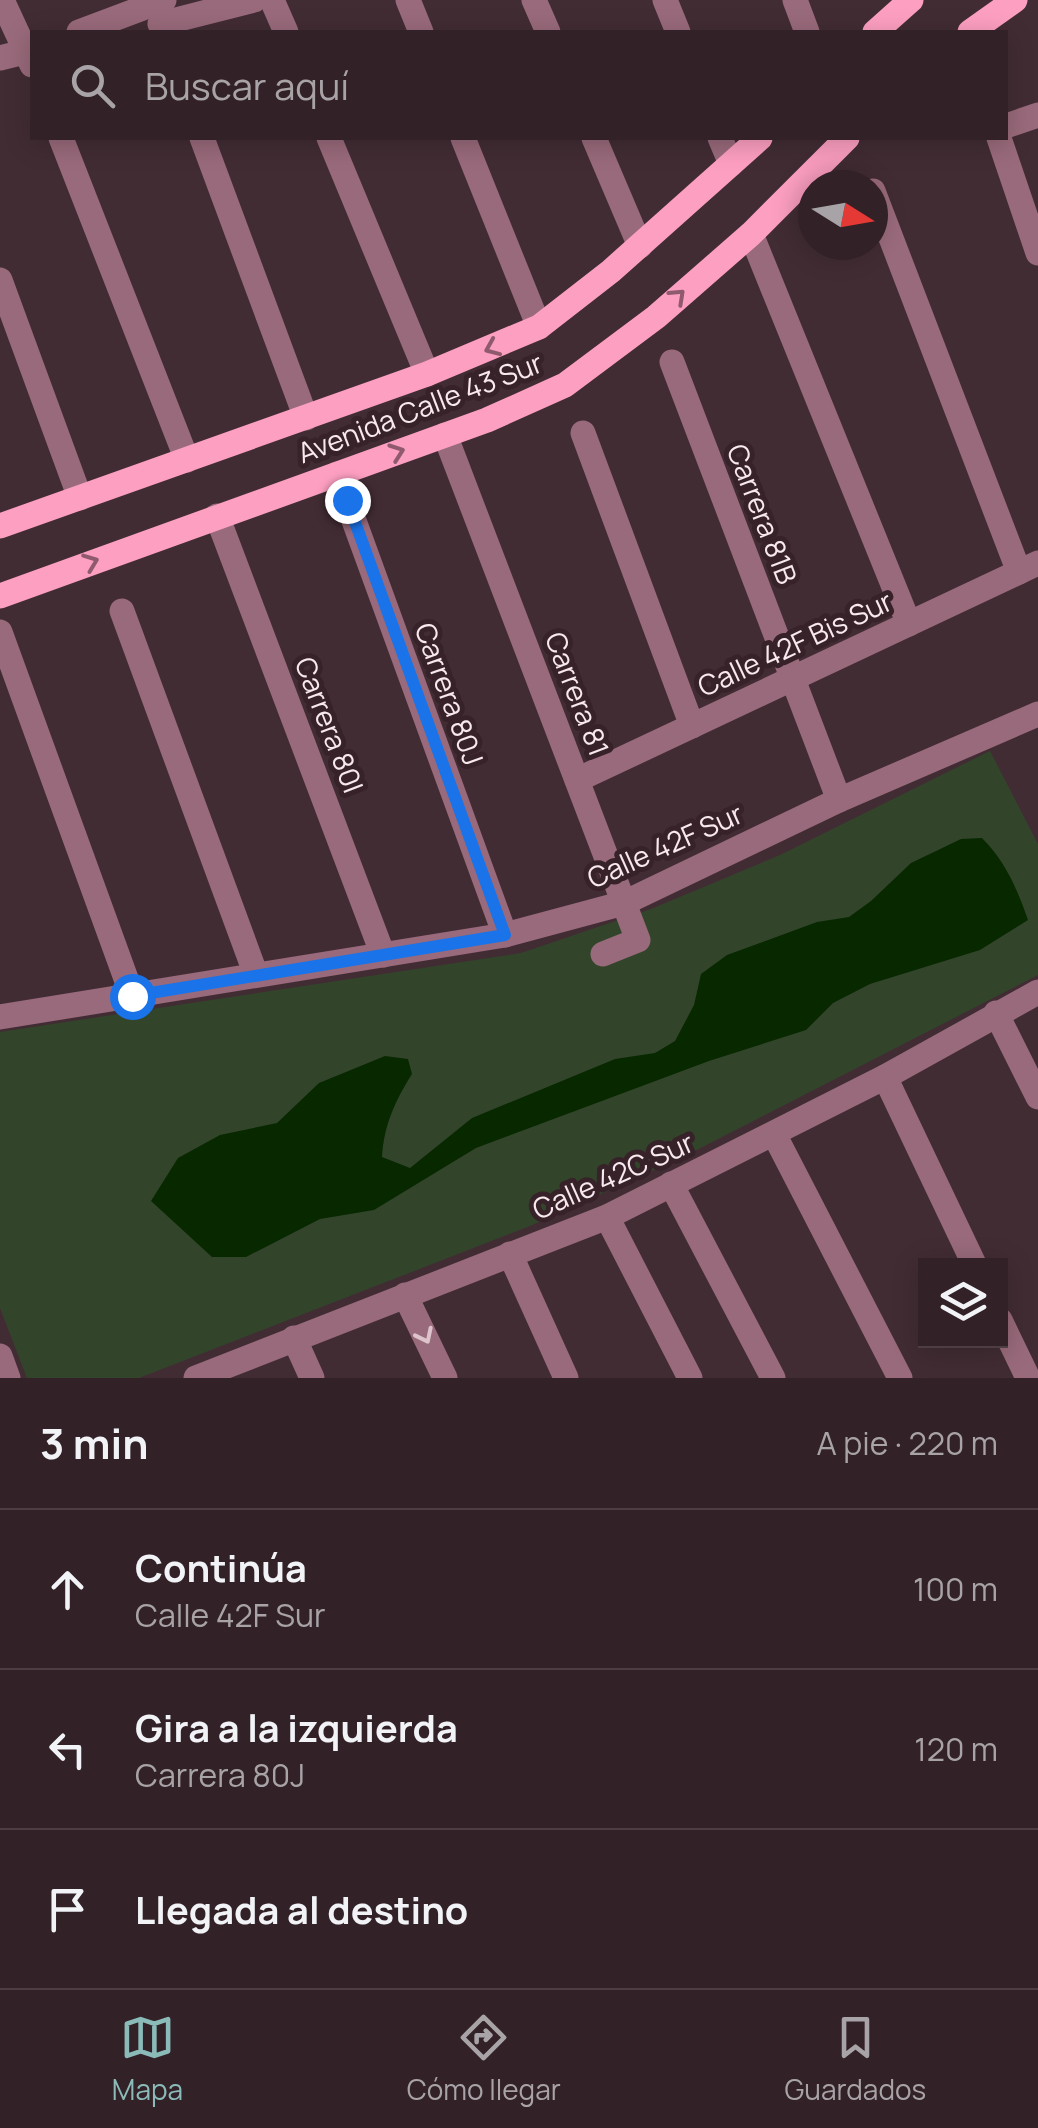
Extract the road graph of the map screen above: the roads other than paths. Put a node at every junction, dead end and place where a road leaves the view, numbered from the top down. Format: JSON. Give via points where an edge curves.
{"nodes":[{"id":1,"x":2,"y":0,"type":"edge"},
{"id":2,"x":254,"y":0,"type":"edge"},
{"id":3,"x":272,"y":0,"type":"edge"},
{"id":4,"x":408,"y":0,"type":"edge"},
{"id":5,"x":534,"y":0,"type":"edge"},
{"id":6,"x":665,"y":0,"type":"edge"},
{"id":7,"x":795,"y":0,"type":"edge"},
{"id":8,"x":911,"y":0,"type":"edge"},
{"id":9,"x":1016,"y":0,"type":"edge"},
{"id":10,"x":160,"y":15,"type":"edge"},
{"id":11,"x":89,"y":30,"type":"edge"},
{"id":12,"x":285,"y":30,"type":"edge"},
{"id":13,"x":420,"y":30,"type":"edge"},
{"id":14,"x":547,"y":30,"type":"edge"},
{"id":15,"x":677,"y":30,"type":"edge"},
{"id":16,"x":806,"y":30,"type":"edge"},
{"id":17,"x":877,"y":30,"type":"edge"},
{"id":18,"x":973,"y":30,"type":"edge"},
{"id":19,"x":30,"y":53,"type":"edge"},
{"id":20,"x":30,"y":55,"type":"edge"},
{"id":21,"x":0,"y":58,"type":"edge"},
{"id":22,"x":1038,"y":116,"type":"edge"},
{"id":23,"x":1008,"y":125,"type":"edge"},
{"id":24,"x":62,"y":140,"type":"edge"},
{"id":25,"x":203,"y":140,"type":"edge"},
{"id":26,"x":330,"y":140,"type":"edge"},
{"id":27,"x":464,"y":140,"type":"edge"},
{"id":28,"x":595,"y":140,"type":"edge"},
{"id":29,"x":721,"y":140,"type":"edge"},
{"id":30,"x":758,"y":140,"type":"edge"},
{"id":31,"x":845,"y":140,"type":"edge"},
{"id":32,"x":1000,"y":140,"type":"edge"},
{"id":33,"x":731,"y":164,"type":"junction"},
{"id":34,"x":1033,"y":221,"type":"edge"},
{"id":35,"x":888,"y":227,"type":"edge"},
{"id":36,"x":751,"y":234,"type":"junction"},
{"id":37,"x":640,"y":246,"type":"junction"},
{"id":38,"x":1038,"y":253,"type":"edge"},
{"id":39,"x":0,"y":280,"type":"edge"},
{"id":40,"x":538,"y":326,"type":"junction"},
{"id":41,"x":672,"y":362,"type":"dead end"},
{"id":42,"x":427,"y":374,"type":"junction"},
{"id":43,"x":306,"y":418,"type":"junction"},
{"id":44,"x":583,"y":433,"type":"dead end"},
{"id":45,"x":445,"y":436,"type":"junction"},
{"id":46,"x":187,"y":460,"type":"junction"},
{"id":47,"x":337,"y":474,"type":"junction"},
{"id":48,"x":80,"y":498,"type":"junction"},
{"id":49,"x":217,"y":516,"type":"junction"},
{"id":50,"x":0,"y":526,"type":"edge"},
{"id":51,"x":1028,"y":567,"type":"edge"},
{"id":52,"x":0,"y":596,"type":"edge"},
{"id":53,"x":122,"y":611,"type":"dead end"},
{"id":54,"x":908,"y":624,"type":"junction"},
{"id":55,"x":0,"y":632,"type":"edge"},
{"id":56,"x":793,"y":679,"type":"junction"},
{"id":57,"x":1038,"y":714,"type":"edge"},
{"id":58,"x":692,"y":726,"type":"junction"},
{"id":59,"x":578,"y":780,"type":"junction"},
{"id":60,"x":839,"y":800,"type":"junction"},
{"id":61,"x":624,"y":903,"type":"junction"},
{"id":62,"x":505,"y":935,"type":"junction"},
{"id":63,"x":603,"y":954,"type":"dead end"},
{"id":64,"x":384,"y":955,"type":"junction"},
{"id":65,"x":256,"y":975,"type":"junction"},
{"id":66,"x":1038,"y":992,"type":"edge"},
{"id":67,"x":132,"y":996,"type":"junction"},
{"id":68,"x":3,"y":1009,"type":"edge"},
{"id":69,"x":996,"y":1013,"type":"junction"},
{"id":70,"x":885,"y":1077,"type":"junction"},
{"id":71,"x":1038,"y":1097,"type":"edge"},
{"id":72,"x":774,"y":1134,"type":"junction"},
{"id":73,"x":671,"y":1184,"type":"junction"},
{"id":74,"x":606,"y":1217,"type":"junction"},
{"id":75,"x":510,"y":1254,"type":"junction"},
{"id":76,"x":970,"y":1258,"type":"edge"},
{"id":77,"x":405,"y":1295,"type":"junction"},
{"id":78,"x":1008,"y":1337,"type":"edge"},
{"id":79,"x":294,"y":1338,"type":"junction"},
{"id":80,"x":0,"y":1356,"type":"edge"},
{"id":81,"x":8,"y":1378,"type":"edge"},
{"id":82,"x":196,"y":1378,"type":"edge"},
{"id":83,"x":312,"y":1378,"type":"edge"},
{"id":84,"x":445,"y":1378,"type":"edge"},
{"id":85,"x":566,"y":1378,"type":"edge"},
{"id":86,"x":690,"y":1378,"type":"edge"},
{"id":87,"x":773,"y":1378,"type":"edge"},
{"id":88,"x":900,"y":1378,"type":"edge"},
{"id":89,"x":1028,"y":1378,"type":"edge"}],
"edges":[{"from":1,"to":19,"type":"street"},
{"from":2,"to":10,"type":"street"},
{"from":3,"to":12,"type":"street"},
{"from":4,"to":13,"type":"street"},
{"from":5,"to":14,"type":"street"},
{"from":6,"to":15,"type":"street"},
{"from":7,"to":16,"type":"street"},
{"from":8,"to":17,"type":"main road"},
{"from":9,"to":18,"type":"main road"},
{"from":10,"to":11,"type":"street"},
{"from":20,"to":21,"type":"street"},
{"from":22,"to":23,"type":"street"},
{"from":24,"to":46,"type":"street"},
{"from":25,"to":43,"type":"street"},
{"from":26,"to":42,"type":"street"},
{"from":27,"to":40,"type":"street"},
{"from":28,"to":37,"type":"street"},
{"from":29,"to":33,"type":"street"},
{"from":30,"to":33,"type":"main road","name":"Avenida Calle 43 Sur"},
{"from":31,"to":36,"type":"main road","name":"Avenida Calle 43 Sur"},
{"from":32,"to":34,"type":"street"},
{"from":33,"to":37,"type":"main road","name":"Avenida Calle 43 Sur"},
{"from":34,"to":38,"type":"street"},
{"from":35,"to":51,"type":"street"},
{"from":45,"to":36,"type":"main road","name":"Avenida Calle 43 Sur","one_way":true,"via":[[565,385],[656,318]]},
{"from":36,"to":54,"type":"street"},
{"from":37,"to":40,"type":"main road","name":"Avenida Calle 43 Sur"},
{"from":39,"to":48,"type":"street"},
{"from":40,"to":42,"type":"main road","name":"Avenida Calle 43 Sur","one_way":true},
{"from":41,"to":56,"type":"street","name":"Carrera 81B"},
{"from":42,"to":43,"type":"main road","name":"Avenida Calle 43 Sur"},
{"from":43,"to":46,"type":"main road","name":"Avenida Calle 43 Sur"},
{"from":44,"to":58,"type":"street"},
{"from":47,"to":45,"type":"main road","name":"Avenida Calle 43 Sur","one_way":true},
{"from":45,"to":59,"type":"street","name":"Carrera 81"},
{"from":46,"to":48,"type":"main road","name":"Avenida Calle 43 Sur"},
{"from":47,"to":49,"type":"main road","name":"Avenida Calle 43 Sur"},
{"from":47,"to":62,"type":"street","name":"Carrera 80J"},
{"from":48,"to":50,"type":"main road","name":"Avenida Calle 43 Sur"},
{"from":52,"to":49,"type":"main road","name":"Avenida Calle 43 Sur","one_way":true},
{"from":49,"to":64,"type":"street","name":"Carrera 80I"},
{"from":51,"to":54,"type":"street","name":"Calle 42F Bis Sur"},
{"from":53,"to":65,"type":"street"},
{"from":54,"to":56,"type":"street","name":"Calle 42F Bis Sur"},
{"from":55,"to":67,"type":"street"},
{"from":56,"to":58,"type":"street","name":"Calle 42F Bis Sur"},
{"from":56,"to":60,"type":"street","name":"Carrera 81B"},
{"from":57,"to":60,"type":"street","name":"Calle 42F Sur"},
{"from":58,"to":59,"type":"street","name":"Calle 42F Bis Sur"},
{"from":59,"to":61,"type":"street","name":"Carrera 81"},
{"from":60,"to":61,"type":"street","name":"Calle 42F Sur"},
{"from":61,"to":62,"type":"street","name":"Calle 42F Sur"},
{"from":61,"to":63,"type":"street","name":"Carrera 81","via":[[638,940]]},
{"from":62,"to":64,"type":"street","name":"Calle 42F Sur"},
{"from":64,"to":65,"type":"street","name":"Calle 42F Sur"},
{"from":65,"to":67,"type":"street","name":"Calle 42F Sur"},
{"from":66,"to":69,"type":"street","name":"Calle 42C Sur"},
{"from":67,"to":68,"type":"street","name":"Calle 42F Sur"},
{"from":69,"to":70,"type":"street","name":"Calle 42C Sur"},
{"from":69,"to":71,"type":"street"},
{"from":70,"to":72,"type":"street","name":"Calle 42C Sur"},
{"from":70,"to":76,"type":"street"},
{"from":72,"to":73,"type":"street","name":"Calle 42C Sur"},
{"from":72,"to":88,"type":"street"},
{"from":73,"to":74,"type":"street","name":"Calle 42C Sur"},
{"from":73,"to":87,"type":"street"},
{"from":74,"to":75,"type":"street","name":"Calle 42C Sur"},
{"from":74,"to":86,"type":"street"},
{"from":75,"to":77,"type":"street","name":"Calle 42C Sur"},
{"from":75,"to":85,"type":"street"},
{"from":77,"to":79,"type":"street","name":"Calle 42C Sur"},
{"from":77,"to":84,"type":"street","one_way":true},
{"from":78,"to":89,"type":"street"},
{"from":79,"to":82,"type":"street","name":"Calle 42C Sur"},
{"from":79,"to":83,"type":"street"},
{"from":80,"to":81,"type":"street"}]}
